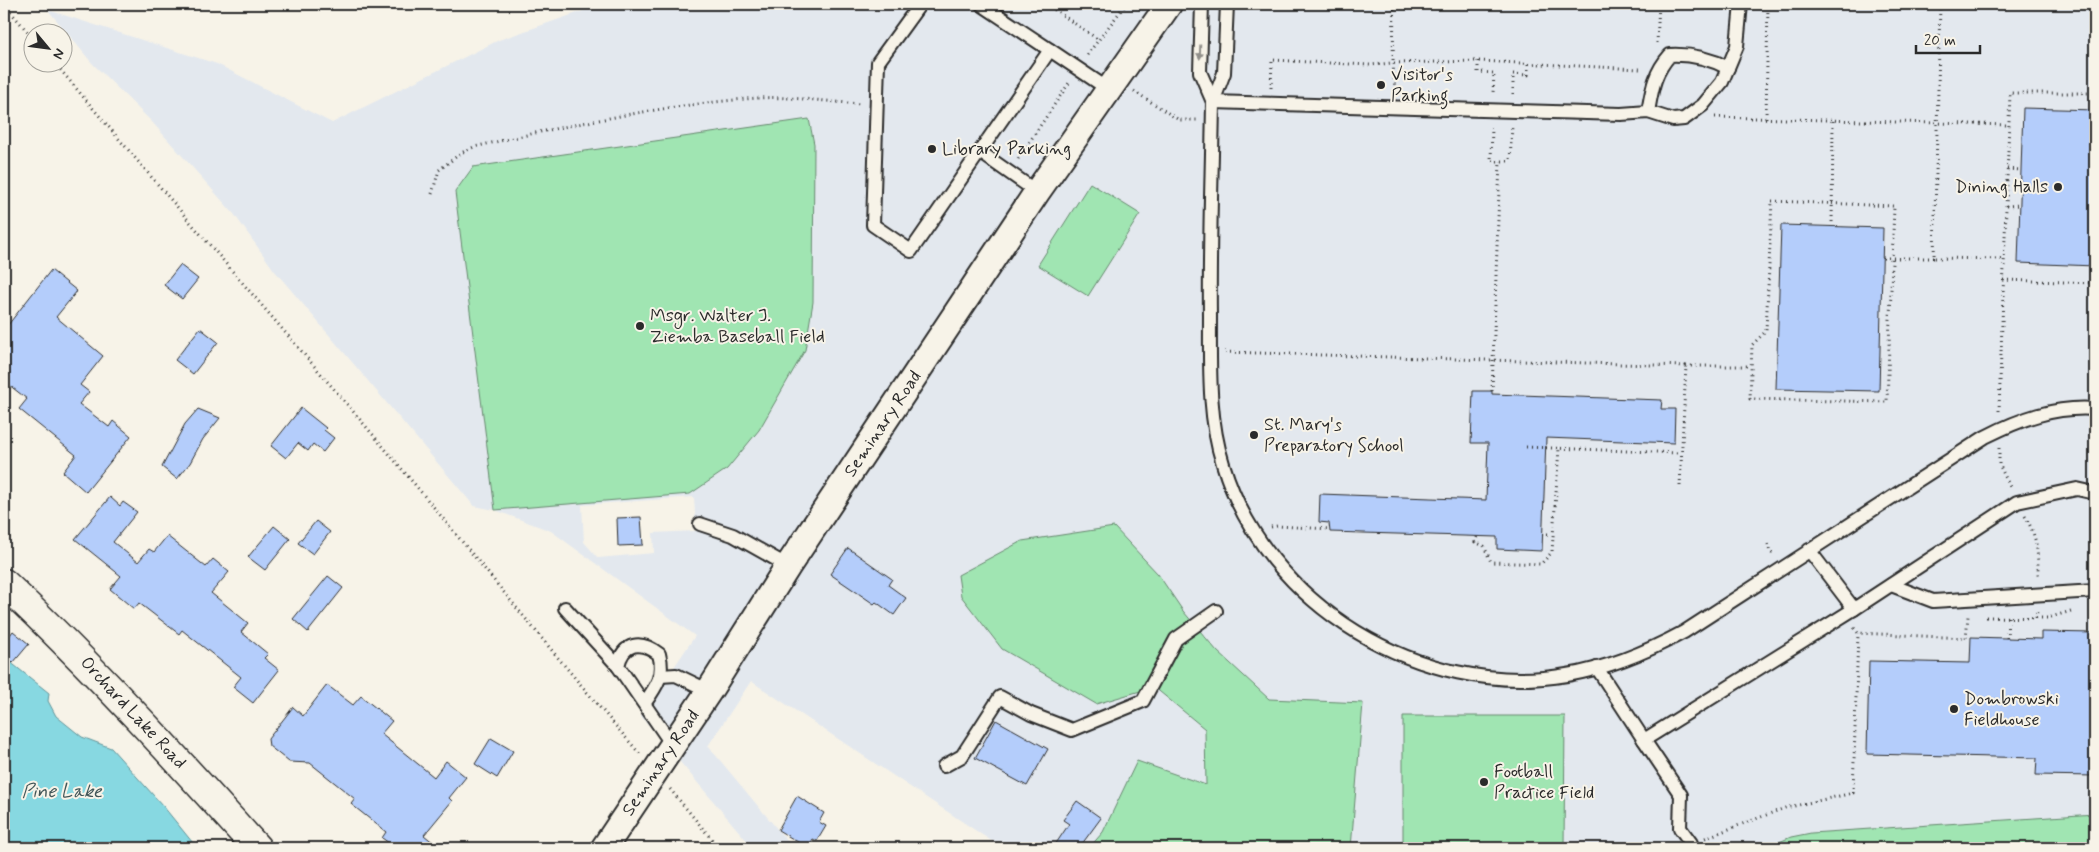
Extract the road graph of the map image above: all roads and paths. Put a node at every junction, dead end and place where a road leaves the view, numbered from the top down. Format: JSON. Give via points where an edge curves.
{"nodes":[{"id":1,"x":4,"y":4,"type":"edge"},
{"id":2,"x":920,"y":4,"type":"edge"},
{"id":3,"x":981,"y":4,"type":"edge"},
{"id":4,"x":1046,"y":4,"type":"edge"},
{"id":5,"x":1126,"y":4,"type":"edge"},
{"id":6,"x":1169,"y":4,"type":"edge"},
{"id":7,"x":1202,"y":4,"type":"edge"},
{"id":8,"x":1227,"y":4,"type":"edge"},
{"id":9,"x":1394,"y":4,"type":"edge"},
{"id":10,"x":1659,"y":4,"type":"edge"},
{"id":11,"x":1741,"y":4,"type":"edge"},
{"id":12,"x":1768,"y":4,"type":"edge"},
{"id":13,"x":1940,"y":4,"type":"edge"},
{"id":14,"x":22,"y":26,"type":"edge"},
{"id":15,"x":1099,"y":40,"type":"junction"},
{"id":16,"x":1050,"y":50,"type":"junction"},
{"id":17,"x":1656,"y":52,"type":"dead end"},
{"id":18,"x":1393,"y":63,"type":"junction"},
{"id":19,"x":1728,"y":68,"type":"junction"},
{"id":20,"x":1649,"y":69,"type":"dead end"},
{"id":21,"x":1079,"y":70,"type":"junction"},
{"id":22,"x":63,"y":72,"type":"edge"},
{"id":23,"x":1112,"y":84,"type":"junction"},
{"id":24,"x":2095,"y":93,"type":"edge"},
{"id":25,"x":1213,"y":102,"type":"junction"},
{"id":26,"x":1271,"y":104,"type":"junction"},
{"id":27,"x":876,"y":105,"type":"junction"},
{"id":28,"x":1395,"y":107,"type":"junction"},
{"id":29,"x":1698,"y":109,"type":"junction"},
{"id":30,"x":1648,"y":112,"type":"junction"},
{"id":31,"x":1766,"y":118,"type":"junction"},
{"id":32,"x":1832,"y":120,"type":"junction"},
{"id":33,"x":1213,"y":121,"type":"junction"},
{"id":34,"x":1937,"y":123,"type":"junction"},
{"id":35,"x":2009,"y":125,"type":"junction"},
{"id":36,"x":980,"y":152,"type":"junction"},
{"id":37,"x":1500,"y":161,"type":"dead end"},
{"id":38,"x":2007,"y":169,"type":"junction"},
{"id":39,"x":2021,"y":170,"type":"dead end"},
{"id":40,"x":1009,"y":172,"type":"junction"},
{"id":41,"x":1037,"y":192,"type":"junction"},
{"id":42,"x":432,"y":194,"type":"dead end"},
{"id":43,"x":1832,"y":203,"type":"junction"},
{"id":44,"x":2020,"y":205,"type":"dead end"},
{"id":45,"x":2006,"y":206,"type":"junction"},
{"id":46,"x":1832,"y":227,"type":"dead end"},
{"id":47,"x":1883,"y":258,"type":"dead end"},
{"id":48,"x":1893,"y":258,"type":"junction"},
{"id":49,"x":1934,"y":258,"type":"junction"},
{"id":50,"x":2004,"y":259,"type":"junction"},
{"id":51,"x":2003,"y":280,"type":"junction"},
{"id":52,"x":2095,"y":283,"type":"edge"},
{"id":53,"x":1209,"y":353,"type":"junction"},
{"id":54,"x":1494,"y":360,"type":"junction"},
{"id":55,"x":1686,"y":366,"type":"junction"},
{"id":56,"x":1750,"y":366,"type":"junction"},
{"id":57,"x":1492,"y":391,"type":"dead end"},
{"id":58,"x":2095,"y":408,"type":"edge"},
{"id":59,"x":1998,"y":430,"type":"junction"},
{"id":60,"x":1526,"y":447,"type":"dead end"},
{"id":61,"x":1558,"y":448,"type":"junction"},
{"id":62,"x":1680,"y":453,"type":"junction"},
{"id":63,"x":1680,"y":486,"type":"dead end"},
{"id":64,"x":2095,"y":493,"type":"edge"},
{"id":65,"x":2017,"y":502,"type":"junction"},
{"id":66,"x":700,"y":524,"type":"dead end"},
{"id":67,"x":1330,"y":529,"type":"dead end"},
{"id":68,"x":1254,"y":531,"type":"junction"},
{"id":69,"x":1542,"y":534,"type":"dead end"},
{"id":70,"x":1552,"y":534,"type":"junction"},
{"id":71,"x":1477,"y":537,"type":"dead end"},
{"id":72,"x":1809,"y":550,"type":"junction"},
{"id":73,"x":788,"y":566,"type":"junction"},
{"id":74,"x":4,"y":583,"type":"edge"},
{"id":75,"x":1891,"y":585,"type":"junction"},
{"id":76,"x":2095,"y":591,"type":"edge"},
{"id":77,"x":2038,"y":594,"type":"junction"},
{"id":78,"x":565,"y":608,"type":"dead end"},
{"id":79,"x":1854,"y":609,"type":"junction"},
{"id":80,"x":1216,"y":611,"type":"dead end"},
{"id":81,"x":2008,"y":617,"type":"dead end"},
{"id":82,"x":2036,"y":618,"type":"dead end"},
{"id":83,"x":1858,"y":633,"type":"dead end"},
{"id":84,"x":2007,"y":638,"type":"dead end"},
{"id":85,"x":618,"y":666,"type":"junction"},
{"id":86,"x":1597,"y":668,"type":"junction"},
{"id":87,"x":660,"y":676,"type":"junction"},
{"id":88,"x":709,"y":691,"type":"junction"},
{"id":89,"x":644,"y":704,"type":"junction"},
{"id":90,"x":1644,"y":740,"type":"junction"},
{"id":91,"x":673,"y":746,"type":"junction"},
{"id":92,"x":944,"y":766,"type":"dead end"},
{"id":93,"x":656,"y":772,"type":"junction"},
{"id":94,"x":1690,"y":846,"type":"edge"},
{"id":95,"x":257,"y":848,"type":"edge"},
{"id":96,"x":604,"y":848,"type":"edge"},
{"id":97,"x":719,"y":848,"type":"edge"}],
"edges":[{"from":1,"to":14,"type":"path"},
{"from":2,"to":27,"type":"lane","via":[[878,62]]},
{"from":3,"to":16,"type":"lane"},
{"from":4,"to":15,"type":"path"},
{"from":5,"to":15,"type":"path"},
{"from":6,"to":23,"type":"street","name":"Seminary Road"},
{"from":7,"to":25,"type":"lane","one_way":true,"via":[[1200,72]]},
{"from":8,"to":25,"type":"lane","via":[[1224,73]]},
{"from":9,"to":18,"type":"path"},
{"from":10,"to":17,"type":"path"},
{"from":11,"to":19,"type":"lane","via":[[1737,46]]},
{"from":12,"to":31,"type":"path"},
{"from":13,"to":34,"type":"path"},
{"from":15,"to":21,"type":"path"},
{"from":16,"to":21,"type":"lane"},
{"from":16,"to":36,"type":"lane"},
{"from":18,"to":20,"type":"path","via":[[1478,61]]},
{"from":18,"to":26,"type":"path","via":[[1272,60]]},
{"from":18,"to":28,"type":"path"},
{"from":19,"to":29,"type":"lane","via":[[1722,82]]},
{"from":19,"to":30,"type":"lane","via":[[1690,54],[1670,55],[1659,66]]},
{"from":21,"to":23,"type":"lane"},
{"from":21,"to":40,"type":"path"},
{"from":22,"to":93,"type":"path"},
{"from":23,"to":33,"type":"path","via":[[1179,120]]},
{"from":23,"to":41,"type":"street","name":"Seminary Road"},
{"from":24,"to":35,"type":"path","via":[[2010,93]]},
{"from":25,"to":26,"type":"lane"},
{"from":25,"to":33,"type":"lane"},
{"from":26,"to":28,"type":"lane"},
{"from":27,"to":36,"type":"lane","via":[[873,225],[911,251]]},
{"from":27,"to":42,"type":"path","via":[[760,98],[648,111],[566,125],[461,153],[439,170]]},
{"from":28,"to":30,"type":"lane","via":[[1621,114]]},
{"from":29,"to":30,"type":"lane","via":[[1684,119],[1673,120]]},
{"from":29,"to":31,"type":"path","via":[[1709,117]]},
{"from":31,"to":32,"type":"path"},
{"from":32,"to":34,"type":"path"},
{"from":32,"to":43,"type":"path"},
{"from":33,"to":53,"type":"lane"},
{"from":34,"to":35,"type":"path"},
{"from":34,"to":49,"type":"path"},
{"from":35,"to":38,"type":"path"},
{"from":36,"to":40,"type":"lane"},
{"from":37,"to":54,"type":"path"},
{"from":38,"to":39,"type":"path"},
{"from":38,"to":45,"type":"path"},
{"from":40,"to":41,"type":"lane"},
{"from":41,"to":73,"type":"street","name":"Seminary Road"},
{"from":43,"to":46,"type":"path"},
{"from":43,"to":48,"type":"path","via":[[1894,206]]},
{"from":43,"to":56,"type":"path","via":[[1772,201],[1766,331],[1752,345]]},
{"from":44,"to":45,"type":"path"},
{"from":45,"to":50,"type":"path"},
{"from":47,"to":48,"type":"path"},
{"from":48,"to":49,"type":"path"},
{"from":48,"to":56,"type":"path","via":[[1887,402],[1750,399]]},
{"from":49,"to":50,"type":"path"},
{"from":50,"to":51,"type":"path"},
{"from":51,"to":52,"type":"path"},
{"from":51,"to":59,"type":"path"},
{"from":53,"to":54,"type":"path"},
{"from":53,"to":68,"type":"lane","via":[[1212,401],[1223,464]]},
{"from":54,"to":55,"type":"path"},
{"from":54,"to":57,"type":"path"},
{"from":55,"to":56,"type":"path"},
{"from":55,"to":62,"type":"path"},
{"from":58,"to":59,"type":"lane","via":[[2052,411]]},
{"from":59,"to":65,"type":"path","via":[[1999,464]]},
{"from":59,"to":72,"type":"lane"},
{"from":60,"to":61,"type":"path"},
{"from":61,"to":62,"type":"path"},
{"from":61,"to":70,"type":"path"},
{"from":62,"to":63,"type":"path"},
{"from":64,"to":65,"type":"lane","via":[[2077,489]]},
{"from":65,"to":75,"type":"lane"},
{"from":65,"to":77,"type":"path","via":[[2033,529],[2038,549]]},
{"from":66,"to":73,"type":"lane","via":[[733,534]]},
{"from":67,"to":68,"type":"path","via":[[1277,526]]},
{"from":68,"to":86,"type":"lane","via":[[1292,581],[1322,607],[1360,635],[1410,659],[1442,669],[1496,678],[1565,676]]},
{"from":69,"to":70,"type":"path"},
{"from":70,"to":71,"type":"path","via":[[1552,552],[1541,564],[1491,562],[1484,546],[1476,542]]},
{"from":72,"to":79,"type":"lane"},
{"from":72,"to":86,"type":"lane","via":[[1684,632],[1639,655]]},
{"from":73,"to":88,"type":"street","name":"Seminary Road"},
{"from":74,"to":95,"type":"main road","name":"Orchard Lake Road","via":[[60,636]]},
{"from":75,"to":77,"type":"lane","via":[[1933,601]]},
{"from":75,"to":79,"type":"lane"},
{"from":76,"to":77,"type":"lane"},
{"from":77,"to":82,"type":"path"},
{"from":78,"to":85,"type":"lane"},
{"from":79,"to":90,"type":"lane"},
{"from":80,"to":92,"type":"lane","via":[[1176,639],[1143,701],[1072,730],[1031,714],[1000,697],[962,756]]},
{"from":81,"to":84,"type":"path"},
{"from":83,"to":94,"type":"path","via":[[1853,793],[1785,808]]},
{"from":85,"to":87,"type":"lane","via":[[624,651],[632,646],[646,645],[659,654],[663,668]]},
{"from":85,"to":89,"type":"lane"},
{"from":86,"to":90,"type":"lane"},
{"from":87,"to":88,"type":"lane","via":[[676,675]]},
{"from":87,"to":89,"type":"lane"},
{"from":88,"to":91,"type":"street","name":"Seminary Road"},
{"from":89,"to":91,"type":"lane"},
{"from":90,"to":94,"type":"lane","via":[[1681,795],[1680,828]]},
{"from":91,"to":93,"type":"street","name":"Seminary Road"},
{"from":93,"to":96,"type":"street","name":"Seminary Road"},
{"from":93,"to":97,"type":"path"}]}
